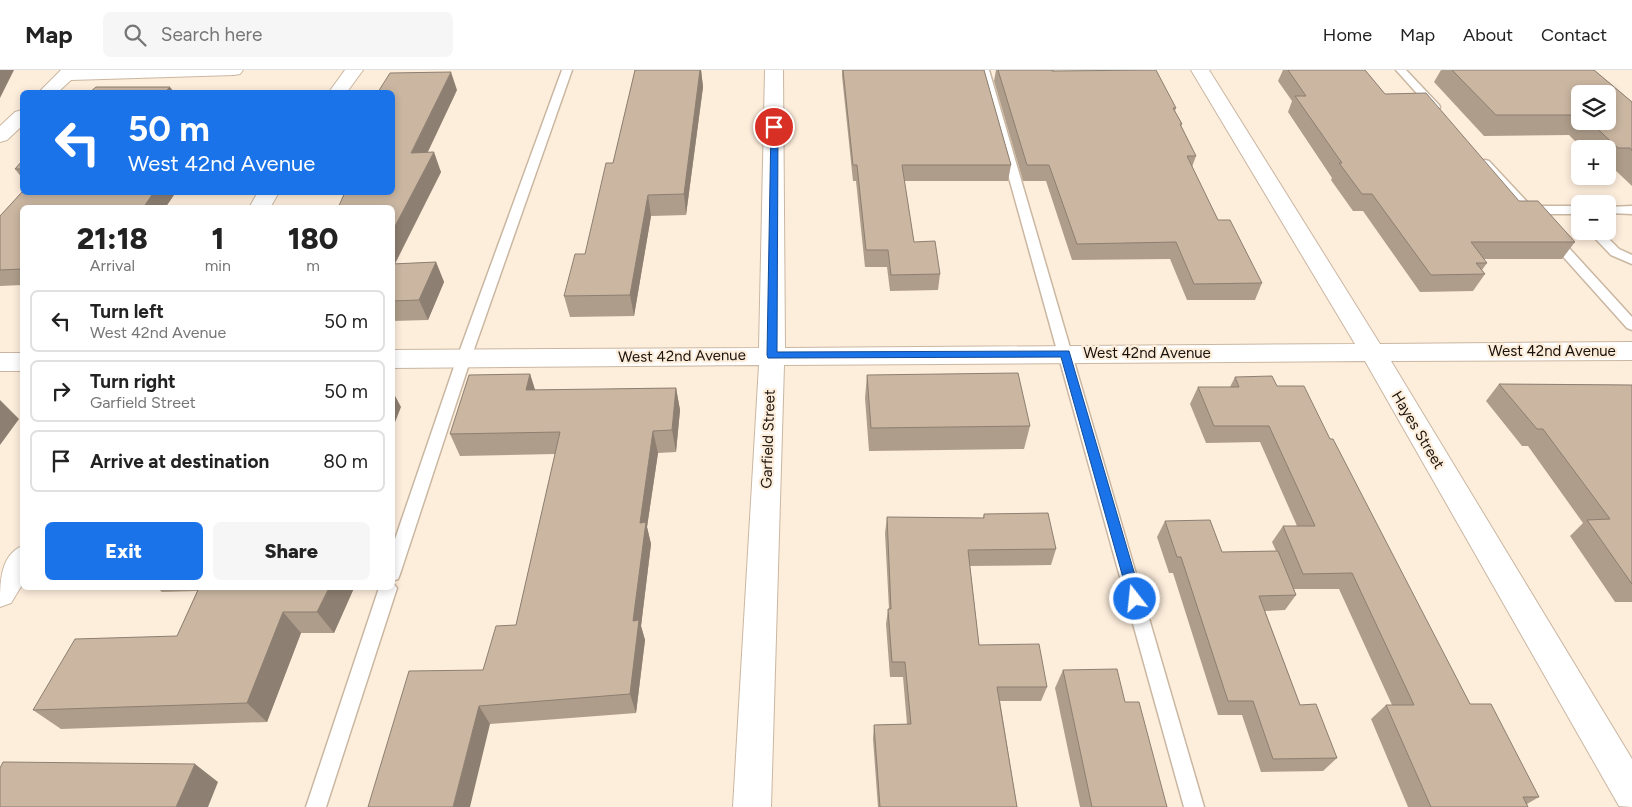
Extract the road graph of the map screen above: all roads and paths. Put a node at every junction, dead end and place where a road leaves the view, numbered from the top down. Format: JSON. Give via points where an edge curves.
{"nodes":[{"id":1,"x":234,"y":70,"type":"edge"},
{"id":2,"x":354,"y":70,"type":"edge"},
{"id":3,"x":567,"y":70,"type":"edge"},
{"id":4,"x":774,"y":70,"type":"edge"},
{"id":5,"x":984,"y":70,"type":"edge"},
{"id":6,"x":1200,"y":70,"type":"edge"},
{"id":7,"x":1401,"y":70,"type":"edge"},
{"id":8,"x":70,"y":72,"type":"edge"},
{"id":9,"x":50,"y":90,"type":"edge"},
{"id":10,"x":339,"y":90,"type":"edge"},
{"id":11,"x":1441,"y":114,"type":"edge"},
{"id":12,"x":20,"y":118,"type":"edge"},
{"id":13,"x":0,"y":136,"type":"edge"},
{"id":14,"x":1474,"y":151,"type":"edge"},
{"id":15,"x":1528,"y":210,"type":"junction"},
{"id":16,"x":1616,"y":210,"type":"edge"},
{"id":17,"x":1632,"y":210,"type":"edge"},
{"id":18,"x":1571,"y":213,"type":"edge"},
{"id":19,"x":1603,"y":240,"type":"edge"},
{"id":20,"x":1632,"y":260,"type":"edge"},
{"id":21,"x":1632,"y":325,"type":"edge"},
{"id":22,"x":1372,"y":351,"type":"junction"},
{"id":23,"x":1632,"y":351,"type":"edge"},
{"id":24,"x":1065,"y":354,"type":"junction"},
{"id":25,"x":772,"y":355,"type":"junction"},
{"id":26,"x":464,"y":358,"type":"junction"},
{"id":27,"x":395,"y":359,"type":"edge"},
{"id":28,"x":0,"y":362,"type":"edge"},
{"id":29,"x":20,"y":362,"type":"edge"},
{"id":30,"x":20,"y":562,"type":"edge"},
{"id":31,"x":395,"y":565,"type":"edge"},
{"id":32,"x":387,"y":590,"type":"edge"},
{"id":33,"x":0,"y":593,"type":"edge"},
{"id":34,"x":1632,"y":793,"type":"edge"},
{"id":35,"x":316,"y":807,"type":"edge"},
{"id":36,"x":752,"y":807,"type":"edge"},
{"id":37,"x":1194,"y":807,"type":"edge"}],
"edges":[{"from":1,"to":8,"type":"street"},
{"from":2,"to":10,"type":"street"},
{"from":3,"to":26,"type":"lane"},
{"from":4,"to":25,"type":"street","name":"Garfield Street"},
{"from":5,"to":24,"type":"lane"},
{"from":6,"to":22,"type":"street","name":"Hayes Street"},
{"from":7,"to":11,"type":"lane"},
{"from":8,"to":9,"type":"street"},
{"from":12,"to":13,"type":"street"},
{"from":14,"to":15,"type":"lane"},
{"from":15,"to":18,"type":"lane"},
{"from":15,"to":21,"type":"lane"},
{"from":16,"to":17,"type":"lane"},
{"from":19,"to":20,"type":"lane","via":[[1615,252]]},
{"from":22,"to":23,"type":"street","name":"West 42nd Avenue"},
{"from":22,"to":24,"type":"street","name":"West 42nd Avenue"},
{"from":22,"to":34,"type":"street","name":"Hayes Street"},
{"from":24,"to":25,"type":"street","name":"West 42nd Avenue"},
{"from":24,"to":37,"type":"lane"},
{"from":25,"to":26,"type":"street","name":"West 42nd Avenue"},
{"from":25,"to":36,"type":"street","name":"Garfield Street"},
{"from":26,"to":27,"type":"street","name":"West 42nd Avenue"},
{"from":26,"to":31,"type":"lane"},
{"from":28,"to":29,"type":"street"},
{"from":30,"to":33,"type":"street"},
{"from":32,"to":35,"type":"lane"}]}
